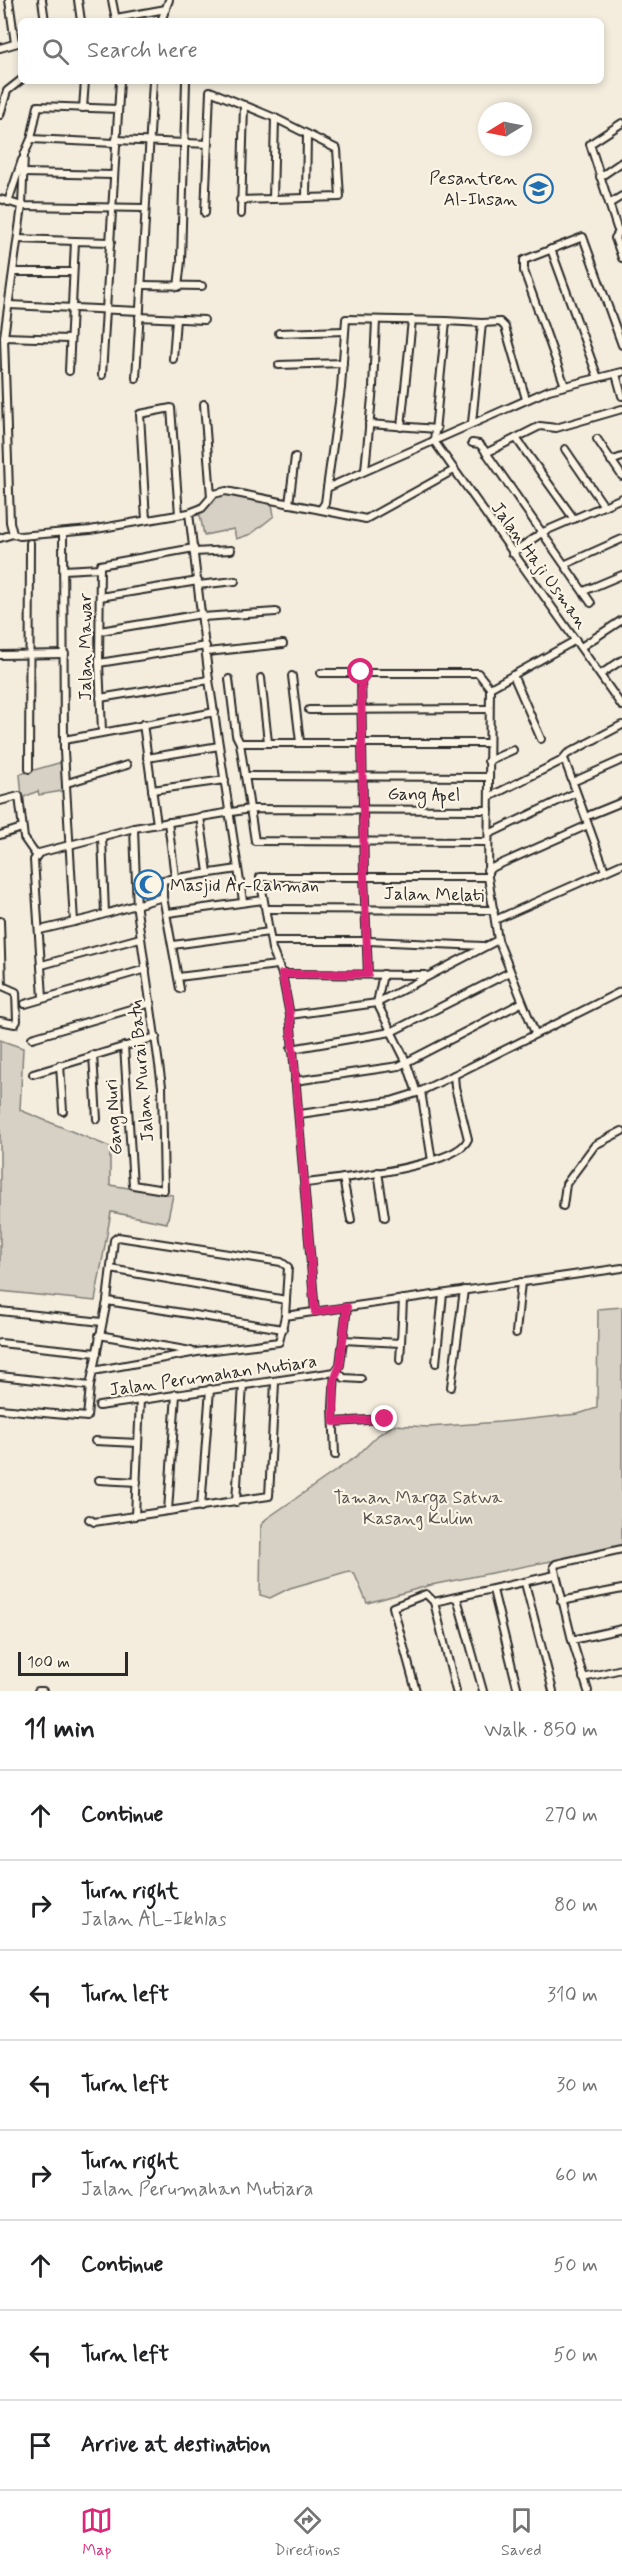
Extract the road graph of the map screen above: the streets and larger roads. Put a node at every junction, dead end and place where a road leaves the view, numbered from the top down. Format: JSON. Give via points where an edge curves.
{"nodes":[{"id":1,"x":9,"y":0,"type":"edge"},
{"id":2,"x":42,"y":0,"type":"edge"},
{"id":3,"x":78,"y":0,"type":"edge"},
{"id":4,"x":112,"y":0,"type":"edge"},
{"id":5,"x":169,"y":0,"type":"edge"},
{"id":6,"x":166,"y":9,"type":"junction"},
{"id":7,"x":45,"y":18,"type":"edge"},
{"id":8,"x":81,"y":18,"type":"edge"},
{"id":9,"x":116,"y":18,"type":"edge"},
{"id":10,"x":125,"y":18,"type":"edge"},
{"id":11,"x":162,"y":18,"type":"edge"},
{"id":12,"x":18,"y":43,"type":"edge"},
{"id":13,"x":0,"y":48,"type":"edge"},
{"id":14,"x":18,"y":82,"type":"edge"},
{"id":15,"x":85,"y":84,"type":"edge"},
{"id":16,"x":120,"y":84,"type":"edge"},
{"id":17,"x":153,"y":84,"type":"edge"},
{"id":18,"x":186,"y":84,"type":"edge"},
{"id":19,"x":244,"y":105,"type":"junction"},
{"id":20,"x":83,"y":108,"type":"junction"},
{"id":21,"x":118,"y":110,"type":"junction"},
{"id":22,"x":0,"y":115,"type":"edge"},
{"id":23,"x":275,"y":118,"type":"junction"},
{"id":24,"x":622,"y":123,"type":"edge"},
{"id":25,"x":307,"y":134,"type":"junction"},
{"id":26,"x":31,"y":139,"type":"junction"},
{"id":27,"x":150,"y":140,"type":"junction"},
{"id":28,"x":116,"y":141,"type":"junction"},
{"id":29,"x":184,"y":143,"type":"junction"},
{"id":30,"x":209,"y":144,"type":"junction"},
{"id":31,"x":24,"y":155,"type":"junction"},
{"id":32,"x":622,"y":162,"type":"edge"},
{"id":33,"x":24,"y":173,"type":"junction"},
{"id":34,"x":113,"y":175,"type":"junction"},
{"id":35,"x":600,"y":177,"type":"junction"},
{"id":36,"x":622,"y":196,"type":"edge"},
{"id":37,"x":306,"y":198,"type":"junction"},
{"id":38,"x":0,"y":199,"type":"edge"},
{"id":39,"x":273,"y":199,"type":"junction"},
{"id":40,"x":240,"y":200,"type":"junction"},
{"id":41,"x":8,"y":202,"type":"junction"},
{"id":42,"x":609,"y":204,"type":"junction"},
{"id":43,"x":22,"y":206,"type":"junction"},
{"id":44,"x":112,"y":208,"type":"junction"},
{"id":45,"x":146,"y":208,"type":"junction"},
{"id":46,"x":206,"y":213,"type":"dead end"},
{"id":47,"x":241,"y":214,"type":"dead end"},
{"id":48,"x":621,"y":231,"type":"edge"},
{"id":49,"x":18,"y":239,"type":"junction"},
{"id":50,"x":75,"y":242,"type":"junction"},
{"id":51,"x":111,"y":242,"type":"junction"},
{"id":52,"x":551,"y":249,"type":"junction"},
{"id":53,"x":622,"y":258,"type":"edge"},
{"id":54,"x":14,"y":272,"type":"junction"},
{"id":55,"x":73,"y":272,"type":"junction"},
{"id":56,"x":142,"y":285,"type":"junction"},
{"id":57,"x":178,"y":286,"type":"junction"},
{"id":58,"x":202,"y":286,"type":"dead end"},
{"id":59,"x":9,"y":304,"type":"junction"},
{"id":60,"x":72,"y":306,"type":"junction"},
{"id":61,"x":104,"y":308,"type":"junction"},
{"id":62,"x":139,"y":314,"type":"junction"},
{"id":63,"x":176,"y":319,"type":"junction"},
{"id":64,"x":204,"y":320,"type":"dead end"},
{"id":65,"x":376,"y":320,"type":"junction"},
{"id":66,"x":412,"y":320,"type":"junction"},
{"id":67,"x":446,"y":321,"type":"junction"},
{"id":68,"x":482,"y":322,"type":"junction"},
{"id":69,"x":345,"y":331,"type":"junction"},
{"id":70,"x":279,"y":333,"type":"dead end"},
{"id":71,"x":4,"y":337,"type":"junction"},
{"id":72,"x":69,"y":339,"type":"junction"},
{"id":73,"x":621,"y":341,"type":"edge"},
{"id":74,"x":173,"y":359,"type":"dead end"},
{"id":75,"x":343,"y":363,"type":"junction"},
{"id":76,"x":279,"y":365,"type":"dead end"},
{"id":77,"x":69,"y":370,"type":"dead end"},
{"id":78,"x":619,"y":373,"type":"edge"},
{"id":79,"x":102,"y":375,"type":"dead end"},
{"id":80,"x":136,"y":378,"type":"dead end"},
{"id":81,"x":598,"y":378,"type":"junction"},
{"id":82,"x":565,"y":386,"type":"junction"},
{"id":83,"x":622,"y":396,"type":"edge"},
{"id":84,"x":526,"y":399,"type":"junction"},
{"id":85,"x":204,"y":404,"type":"dead end"},
{"id":86,"x":622,"y":409,"type":"edge"},
{"id":87,"x":472,"y":423,"type":"junction"},
{"id":88,"x":369,"y":424,"type":"junction"},
{"id":89,"x":401,"y":427,"type":"junction"},
{"id":90,"x":3,"y":428,"type":"edge"},
{"id":91,"x":437,"y":429,"type":"junction"},
{"id":92,"x":516,"y":438,"type":"junction"},
{"id":93,"x":597,"y":439,"type":"dead end"},
{"id":94,"x":434,"y":441,"type":"junction"},
{"id":95,"x":472,"y":443,"type":"dead end"},
{"id":96,"x":565,"y":449,"type":"dead end"},
{"id":97,"x":486,"y":453,"type":"junction"},
{"id":98,"x":295,"y":457,"type":"dead end"},
{"id":99,"x":622,"y":457,"type":"edge"},
{"id":100,"x":611,"y":461,"type":"junction"},
{"id":101,"x":365,"y":470,"type":"junction"},
{"id":102,"x":454,"y":470,"type":"junction"},
{"id":103,"x":622,"y":476,"type":"edge"},
{"id":104,"x":327,"y":488,"type":"junction"},
{"id":105,"x":211,"y":498,"type":"junction"},
{"id":106,"x":622,"y":498,"type":"edge"},
{"id":107,"x":289,"y":504,"type":"junction"},
{"id":108,"x":604,"y":506,"type":"junction"},
{"id":109,"x":321,"y":509,"type":"junction"},
{"id":110,"x":189,"y":513,"type":"junction"},
{"id":111,"x":179,"y":514,"type":"junction"},
{"id":112,"x":574,"y":519,"type":"junction"},
{"id":113,"x":146,"y":520,"type":"junction"},
{"id":114,"x":543,"y":532,"type":"junction"},
{"id":115,"x":63,"y":533,"type":"junction"},
{"id":116,"x":13,"y":534,"type":"junction"},
{"id":117,"x":0,"y":538,"type":"edge"},
{"id":118,"x":622,"y":539,"type":"edge"},
{"id":119,"x":30,"y":543,"type":"dead end"},
{"id":120,"x":194,"y":550,"type":"junction"},
{"id":121,"x":231,"y":550,"type":"dead end"},
{"id":122,"x":512,"y":553,"type":"junction"},
{"id":123,"x":566,"y":564,"type":"junction"},
{"id":124,"x":101,"y":566,"type":"junction"},
{"id":125,"x":64,"y":570,"type":"junction"},
{"id":126,"x":622,"y":575,"type":"edge"},
{"id":127,"x":235,"y":581,"type":"dead end"},
{"id":128,"x":198,"y":583,"type":"junction"},
{"id":129,"x":584,"y":591,"type":"junction"},
{"id":130,"x":100,"y":597,"type":"junction"},
{"id":131,"x":591,"y":603,"type":"dead end"},
{"id":132,"x":276,"y":612,"type":"dead end"},
{"id":133,"x":202,"y":616,"type":"junction"},
{"id":134,"x":622,"y":620,"type":"edge"},
{"id":135,"x":100,"y":631,"type":"junction"},
{"id":136,"x":576,"y":640,"type":"junction"},
{"id":137,"x":283,"y":644,"type":"dead end"},
{"id":138,"x":581,"y":646,"type":"junction"},
{"id":139,"x":207,"y":649,"type":"junction"},
{"id":140,"x":65,"y":654,"type":"junction"},
{"id":141,"x":0,"y":655,"type":"edge"},
{"id":142,"x":31,"y":655,"type":"junction"},
{"id":143,"x":622,"y":660,"type":"edge"},
{"id":144,"x":99,"y":663,"type":"junction"},
{"id":145,"x":361,"y":672,"type":"junction"},
{"id":146,"x":321,"y":673,"type":"dead end"},
{"id":147,"x":601,"y":674,"type":"junction"},
{"id":148,"x":513,"y":675,"type":"junction"},
{"id":149,"x":292,"y":676,"type":"dead end"},
{"id":150,"x":261,"y":678,"type":"dead end"},
{"id":151,"x":229,"y":679,"type":"dead end"},
{"id":152,"x":209,"y":680,"type":"junction"},
{"id":153,"x":490,"y":688,"type":"junction"},
{"id":154,"x":100,"y":698,"type":"junction"},
{"id":155,"x":621,"y":703,"type":"edge"},
{"id":156,"x":489,"y":709,"type":"junction"},
{"id":157,"x":309,"y":710,"type":"dead end"},
{"id":158,"x":361,"y":711,"type":"junction"},
{"id":159,"x":215,"y":712,"type":"junction"},
{"id":160,"x":143,"y":724,"type":"junction"},
{"id":161,"x":622,"y":725,"type":"edge"},
{"id":162,"x":102,"y":731,"type":"junction"},
{"id":163,"x":64,"y":740,"type":"junction"},
{"id":164,"x":541,"y":740,"type":"dead end"},
{"id":165,"x":268,"y":742,"type":"junction"},
{"id":166,"x":300,"y":742,"type":"junction"},
{"id":167,"x":361,"y":742,"type":"junction"},
{"id":168,"x":240,"y":743,"type":"junction"},
{"id":169,"x":488,"y":743,"type":"junction"},
{"id":170,"x":219,"y":746,"type":"junction"},
{"id":171,"x":513,"y":750,"type":"dead end"},
{"id":172,"x":147,"y":758,"type":"junction"},
{"id":173,"x":622,"y":760,"type":"edge"},
{"id":174,"x":488,"y":761,"type":"junction"},
{"id":175,"x":563,"y":761,"type":"junction"},
{"id":176,"x":127,"y":765,"type":"dead end"},
{"id":177,"x":29,"y":769,"type":"dead end"},
{"id":178,"x":362,"y":775,"type":"junction"},
{"id":179,"x":246,"y":776,"type":"junction"},
{"id":180,"x":489,"y":777,"type":"junction"},
{"id":181,"x":225,"y":780,"type":"junction"},
{"id":182,"x":577,"y":780,"type":"dead end"},
{"id":183,"x":67,"y":783,"type":"junction"},
{"id":184,"x":152,"y":790,"type":"junction"},
{"id":185,"x":575,"y":793,"type":"junction"},
{"id":186,"x":489,"y":797,"type":"junction"},
{"id":187,"x":0,"y":801,"type":"edge"},
{"id":188,"x":622,"y":802,"type":"edge"},
{"id":189,"x":250,"y":809,"type":"junction"},
{"id":190,"x":362,"y":809,"type":"junction"},
{"id":191,"x":489,"y":810,"type":"junction"},
{"id":192,"x":230,"y":811,"type":"junction"},
{"id":193,"x":590,"y":815,"type":"dead end"},
{"id":194,"x":200,"y":817,"type":"junction"},
{"id":195,"x":168,"y":822,"type":"junction"},
{"id":196,"x":157,"y":824,"type":"junction"},
{"id":197,"x":588,"y":825,"type":"junction"},
{"id":198,"x":22,"y":828,"type":"junction"},
{"id":199,"x":134,"y":828,"type":"junction"},
{"id":200,"x":489,"y":834,"type":"junction"},
{"id":201,"x":0,"y":835,"type":"edge"},
{"id":202,"x":102,"y":837,"type":"junction"},
{"id":203,"x":487,"y":842,"type":"junction"},
{"id":204,"x":364,"y":843,"type":"junction"},
{"id":205,"x":70,"y":845,"type":"junction"},
{"id":206,"x":36,"y":855,"type":"junction"},
{"id":207,"x":622,"y":864,"type":"edge"},
{"id":208,"x":238,"y":869,"type":"junction"},
{"id":209,"x":605,"y":871,"type":"junction"},
{"id":210,"x":208,"y":872,"type":"junction"},
{"id":211,"x":488,"y":873,"type":"junction"},
{"id":212,"x":364,"y":876,"type":"junction"},
{"id":213,"x":176,"y":877,"type":"junction"},
{"id":214,"x":163,"y":897,"type":"junction"},
{"id":215,"x":263,"y":900,"type":"junction"},
{"id":216,"x":243,"y":901,"type":"junction"},
{"id":217,"x":137,"y":903,"type":"junction"},
{"id":218,"x":365,"y":908,"type":"junction"},
{"id":219,"x":266,"y":909,"type":"junction"},
{"id":220,"x":494,"y":910,"type":"junction"},
{"id":221,"x":105,"y":913,"type":"junction"},
{"id":222,"x":168,"y":913,"type":"junction"},
{"id":223,"x":495,"y":920,"type":"junction"},
{"id":224,"x":0,"y":921,"type":"edge"},
{"id":225,"x":74,"y":922,"type":"junction"},
{"id":226,"x":40,"y":930,"type":"junction"},
{"id":227,"x":269,"y":932,"type":"junction"},
{"id":228,"x":140,"y":938,"type":"junction"},
{"id":229,"x":368,"y":940,"type":"junction"},
{"id":230,"x":498,"y":940,"type":"junction"},
{"id":231,"x":271,"y":942,"type":"junction"},
{"id":232,"x":173,"y":945,"type":"junction"},
{"id":233,"x":486,"y":946,"type":"junction"},
{"id":234,"x":42,"y":965,"type":"junction"},
{"id":235,"x":277,"y":965,"type":"junction"},
{"id":236,"x":146,"y":969,"type":"junction"},
{"id":237,"x":510,"y":972,"type":"junction"},
{"id":238,"x":282,"y":974,"type":"junction"},
{"id":239,"x":368,"y":974,"type":"junction"},
{"id":240,"x":383,"y":974,"type":"junction"},
{"id":241,"x":428,"y":975,"type":"junction"},
{"id":242,"x":178,"y":977,"type":"junction"},
{"id":243,"x":1,"y":985,"type":"edge"},
{"id":244,"x":180,"y":989,"type":"dead end"},
{"id":245,"x":622,"y":991,"type":"edge"},
{"id":246,"x":44,"y":997,"type":"junction"},
{"id":247,"x":151,"y":1003,"type":"junction"},
{"id":248,"x":376,"y":1003,"type":"junction"},
{"id":249,"x":521,"y":1003,"type":"junction"},
{"id":250,"x":25,"y":1004,"type":"dead end"},
{"id":251,"x":290,"y":1015,"type":"junction"},
{"id":252,"x":0,"y":1021,"type":"edge"},
{"id":253,"x":392,"y":1032,"type":"junction"},
{"id":254,"x":535,"y":1033,"type":"junction"},
{"id":255,"x":156,"y":1037,"type":"junction"},
{"id":256,"x":32,"y":1038,"type":"dead end"},
{"id":257,"x":124,"y":1046,"type":"junction"},
{"id":258,"x":291,"y":1049,"type":"junction"},
{"id":259,"x":93,"y":1055,"type":"junction"},
{"id":260,"x":406,"y":1061,"type":"junction"},
{"id":261,"x":60,"y":1065,"type":"junction"},
{"id":262,"x":33,"y":1074,"type":"dead end"},
{"id":263,"x":454,"y":1075,"type":"junction"},
{"id":264,"x":295,"y":1081,"type":"junction"},
{"id":265,"x":419,"y":1092,"type":"junction"},
{"id":266,"x":63,"y":1111,"type":"dead end"},
{"id":267,"x":300,"y":1114,"type":"junction"},
{"id":268,"x":97,"y":1119,"type":"dead end"},
{"id":269,"x":622,"y":1131,"type":"edge"},
{"id":270,"x":432,"y":1161,"type":"junction"},
{"id":271,"x":378,"y":1172,"type":"junction"},
{"id":272,"x":343,"y":1178,"type":"junction"},
{"id":273,"x":306,"y":1183,"type":"junction"},
{"id":274,"x":133,"y":1185,"type":"joint"},
{"id":275,"x":562,"y":1206,"type":"dead end"},
{"id":276,"x":385,"y":1217,"type":"dead end"},
{"id":277,"x":351,"y":1220,"type":"dead end"},
{"id":278,"x":622,"y":1268,"type":"edge"},
{"id":279,"x":111,"y":1269,"type":"junction"},
{"id":280,"x":521,"y":1282,"type":"junction"},
{"id":281,"x":464,"y":1290,"type":"junction"},
{"id":282,"x":443,"y":1294,"type":"junction"},
{"id":283,"x":403,"y":1299,"type":"junction"},
{"id":284,"x":286,"y":1300,"type":"junction"},
{"id":285,"x":107,"y":1301,"type":"junction"},
{"id":286,"x":347,"y":1307,"type":"junction"},
{"id":287,"x":0,"y":1311,"type":"edge"},
{"id":288,"x":315,"y":1312,"type":"junction"},
{"id":289,"x":285,"y":1316,"type":"junction"},
{"id":290,"x":102,"y":1322,"type":"junction"},
{"id":291,"x":283,"y":1329,"type":"junction"},
{"id":292,"x":516,"y":1333,"type":"dead end"},
{"id":293,"x":99,"y":1335,"type":"junction"},
{"id":294,"x":343,"y":1340,"type":"junction"},
{"id":295,"x":0,"y":1343,"type":"edge"},
{"id":296,"x":401,"y":1343,"type":"junction"},
{"id":297,"x":197,"y":1352,"type":"junction"},
{"id":298,"x":97,"y":1353,"type":"junction"},
{"id":299,"x":400,"y":1360,"type":"dead end"},
{"id":300,"x":436,"y":1363,"type":"dead end"},
{"id":301,"x":93,"y":1371,"type":"junction"},
{"id":302,"x":336,"y":1372,"type":"junction"},
{"id":303,"x":0,"y":1376,"type":"edge"},
{"id":304,"x":361,"y":1379,"type":"dead end"},
{"id":305,"x":275,"y":1383,"type":"junction"},
{"id":306,"x":243,"y":1384,"type":"junction"},
{"id":307,"x":90,"y":1386,"type":"junction"},
{"id":308,"x":451,"y":1387,"type":"dead end"},
{"id":309,"x":210,"y":1389,"type":"junction"},
{"id":310,"x":176,"y":1394,"type":"junction"},
{"id":311,"x":140,"y":1399,"type":"junction"},
{"id":312,"x":99,"y":1406,"type":"dead end"},
{"id":313,"x":0,"y":1409,"type":"edge"},
{"id":314,"x":385,"y":1419,"type":"dead end"},
{"id":315,"x":334,"y":1422,"type":"junction"},
{"id":316,"x":95,"y":1441,"type":"dead end"},
{"id":317,"x":138,"y":1443,"type":"junction"},
{"id":318,"x":335,"y":1455,"type":"dead end"},
{"id":319,"x":99,"y":1480,"type":"dead end"},
{"id":320,"x":136,"y":1482,"type":"junction"},
{"id":321,"x":236,"y":1502,"type":"junction"},
{"id":322,"x":201,"y":1507,"type":"junction"},
{"id":323,"x":168,"y":1511,"type":"junction"},
{"id":324,"x":135,"y":1516,"type":"junction"},
{"id":325,"x":89,"y":1519,"type":"dead end"},
{"id":326,"x":622,"y":1549,"type":"edge"},
{"id":327,"x":555,"y":1575,"type":"junction"},
{"id":328,"x":525,"y":1583,"type":"junction"},
{"id":329,"x":622,"y":1589,"type":"edge"},
{"id":330,"x":493,"y":1590,"type":"junction"},
{"id":331,"x":457,"y":1598,"type":"junction"},
{"id":332,"x":561,"y":1600,"type":"junction"},
{"id":333,"x":434,"y":1602,"type":"junction"},
{"id":334,"x":622,"y":1629,"type":"edge"},
{"id":335,"x":572,"y":1640,"type":"junction"},
{"id":336,"x":622,"y":1669,"type":"edge"},
{"id":337,"x":583,"y":1678,"type":"junction"},
{"id":338,"x":38,"y":1691,"type":"edge"},
{"id":339,"x":44,"y":1691,"type":"edge"},
{"id":340,"x":416,"y":1691,"type":"edge"},
{"id":341,"x":456,"y":1691,"type":"edge"},
{"id":342,"x":483,"y":1691,"type":"edge"},
{"id":343,"x":518,"y":1691,"type":"edge"},
{"id":344,"x":553,"y":1691,"type":"edge"},
{"id":345,"x":588,"y":1691,"type":"edge"}],
"edges":[{"from":1,"to":12,"type":"street"},
{"from":2,"to":7,"type":"street"},
{"from":3,"to":8,"type":"street"},
{"from":4,"to":9,"type":"street"},
{"from":5,"to":6,"type":"street"},
{"from":6,"to":10,"type":"street"},
{"from":6,"to":11,"type":"street"},
{"from":12,"to":13,"type":"street"},
{"from":14,"to":22,"type":"street","via":[[7,91]]},
{"from":15,"to":20,"type":"street"},
{"from":16,"to":21,"type":"street"},
{"from":17,"to":27,"type":"street"},
{"from":18,"to":29,"type":"street"},
{"from":19,"to":23,"type":"street"},
{"from":19,"to":30,"type":"street","via":[[210,91]]},
{"from":19,"to":40,"type":"street"},
{"from":20,"to":21,"type":"street"},
{"from":20,"to":26,"type":"street","via":[[38,106]]},
{"from":21,"to":28,"type":"street"},
{"from":23,"to":25,"type":"street"},
{"from":23,"to":39,"type":"street"},
{"from":24,"to":35,"type":"street","via":[[590,144]]},
{"from":25,"to":37,"type":"street"},
{"from":25,"to":37,"type":"street","via":[[338,148],[340,197]]},
{"from":26,"to":28,"type":"street"},
{"from":26,"to":31,"type":"street"},
{"from":27,"to":28,"type":"street"},
{"from":27,"to":29,"type":"street"},
{"from":27,"to":45,"type":"street"},
{"from":28,"to":34,"type":"street"},
{"from":29,"to":30,"type":"street"},
{"from":29,"to":57,"type":"street"},
{"from":30,"to":46,"type":"street"},
{"from":31,"to":33,"type":"street"},
{"from":31,"to":41,"type":"street"},
{"from":32,"to":35,"type":"street"},
{"from":33,"to":34,"type":"street"},
{"from":33,"to":43,"type":"street"},
{"from":34,"to":44,"type":"street"},
{"from":35,"to":42,"type":"street"},
{"from":36,"to":42,"type":"street"},
{"from":37,"to":39,"type":"street"},
{"from":38,"to":41,"type":"street"},
{"from":39,"to":40,"type":"street"},
{"from":40,"to":47,"type":"street"},
{"from":41,"to":43,"type":"street"},
{"from":42,"to":48,"type":"street"},
{"from":43,"to":44,"type":"street"},
{"from":43,"to":49,"type":"street"},
{"from":44,"to":45,"type":"street"},
{"from":44,"to":51,"type":"street"},
{"from":45,"to":56,"type":"street"},
{"from":48,"to":53,"type":"street","via":[[615,238]]},
{"from":49,"to":50,"type":"street"},
{"from":49,"to":54,"type":"street"},
{"from":50,"to":51,"type":"street"},
{"from":50,"to":55,"type":"street"},
{"from":51,"to":61,"type":"street"},
{"from":52,"to":73,"type":"street","via":[[583,237]]},
{"from":52,"to":81,"type":"street"},
{"from":52,"to":82,"type":"street","via":[[524,260],[523,265]]},
{"from":54,"to":55,"type":"street"},
{"from":54,"to":59,"type":"street"},
{"from":55,"to":60,"type":"street"},
{"from":56,"to":57,"type":"street"},
{"from":56,"to":62,"type":"street"},
{"from":57,"to":58,"type":"street"},
{"from":59,"to":60,"type":"street"},
{"from":59,"to":71,"type":"street"},
{"from":60,"to":61,"type":"street"},
{"from":60,"to":72,"type":"street"},
{"from":61,"to":62,"type":"street"},
{"from":61,"to":79,"type":"street"},
{"from":62,"to":63,"type":"street"},
{"from":62,"to":80,"type":"street"},
{"from":63,"to":64,"type":"street"},
{"from":63,"to":74,"type":"street"},
{"from":65,"to":66,"type":"street"},
{"from":65,"to":69,"type":"street","via":[[346,319]]},
{"from":65,"to":88,"type":"street"},
{"from":66,"to":67,"type":"street"},
{"from":66,"to":89,"type":"street"},
{"from":67,"to":68,"type":"street"},
{"from":67,"to":91,"type":"street"},
{"from":68,"to":84,"type":"street","via":[[500,322],[505,327]]},
{"from":68,"to":87,"type":"street"},
{"from":69,"to":70,"type":"street"},
{"from":69,"to":75,"type":"street"},
{"from":71,"to":72,"type":"street"},
{"from":71,"to":90,"type":"street"},
{"from":72,"to":77,"type":"street"},
{"from":75,"to":76,"type":"street"},
{"from":75,"to":104,"type":"street"},
{"from":78,"to":81,"type":"street"},
{"from":78,"to":83,"type":"street"},
{"from":81,"to":82,"type":"street"},
{"from":82,"to":84,"type":"street"},
{"from":84,"to":87,"type":"street"},
{"from":85,"to":105,"type":"street"},
{"from":86,"to":92,"type":"street","via":[[556,428],[540,426]]},
{"from":87,"to":94,"type":"street"},
{"from":88,"to":89,"type":"street"},
{"from":88,"to":101,"type":"street"},
{"from":89,"to":91,"type":"street"},
{"from":90,"to":116,"type":"street"},
{"from":91,"to":94,"type":"street"},
{"from":92,"to":97,"type":"street"},
{"from":92,"to":112,"type":"street"},
{"from":93,"to":100,"type":"street"},
{"from":94,"to":101,"type":"street"},
{"from":94,"to":102,"type":"street","name":"Jalan Haji Usman"},
{"from":95,"to":97,"type":"street","via":[[479,444]]},
{"from":96,"to":108,"type":"street"},
{"from":97,"to":114,"type":"street"},
{"from":98,"to":107,"type":"street"},
{"from":99,"to":100,"type":"street"},
{"from":100,"to":103,"type":"street"},
{"from":101,"to":104,"type":"street"},
{"from":102,"to":109,"type":"street","via":[[366,519]]},
{"from":102,"to":122,"type":"street","name":"Jalan Haji Usman"},
{"from":104,"to":109,"type":"street"},
{"from":105,"to":107,"type":"street","via":[[226,491]]},
{"from":105,"to":110,"type":"street","via":[[202,508]]},
{"from":106,"to":108,"type":"street"},
{"from":107,"to":109,"type":"street"},
{"from":108,"to":112,"type":"street"},
{"from":110,"to":111,"type":"street"},
{"from":110,"to":120,"type":"street"},
{"from":111,"to":113,"type":"street"},
{"from":111,"to":113,"type":"street","via":[[171,408],[140,414]]},
{"from":112,"to":114,"type":"street"},
{"from":113,"to":115,"type":"street"},
{"from":114,"to":122,"type":"street"},
{"from":114,"to":123,"type":"street"},
{"from":115,"to":116,"type":"street"},
{"from":115,"to":125,"type":"street"},
{"from":116,"to":117,"type":"street"},
{"from":118,"to":123,"type":"street"},
{"from":119,"to":142,"type":"street"},
{"from":120,"to":121,"type":"street"},
{"from":120,"to":124,"type":"street"},
{"from":120,"to":128,"type":"street"},
{"from":122,"to":136,"type":"street","name":"Jalan Haji Usman"},
{"from":123,"to":129,"type":"street"},
{"from":124,"to":125,"type":"street"},
{"from":124,"to":130,"type":"street","name":"Jalan Mawar"},
{"from":125,"to":140,"type":"street"},
{"from":126,"to":129,"type":"street"},
{"from":127,"to":128,"type":"street"},
{"from":128,"to":130,"type":"street"},
{"from":128,"to":133,"type":"street"},
{"from":129,"to":131,"type":"street"},
{"from":130,"to":135,"type":"street","name":"Jalan Mawar"},
{"from":132,"to":133,"type":"street"},
{"from":133,"to":135,"type":"street"},
{"from":133,"to":139,"type":"street"},
{"from":134,"to":138,"type":"street"},
{"from":135,"to":144,"type":"street","name":"Jalan Mawar"},
{"from":136,"to":138,"type":"street","name":"Jalan Haji Usman"},
{"from":136,"to":148,"type":"street"},
{"from":137,"to":139,"type":"street"},
{"from":138,"to":147,"type":"street","name":"Jalan Haji Usman"},
{"from":139,"to":144,"type":"street"},
{"from":139,"to":152,"type":"street"},
{"from":140,"to":142,"type":"street"},
{"from":140,"to":163,"type":"street"},
{"from":141,"to":142,"type":"street"},
{"from":142,"to":177,"type":"street"},
{"from":143,"to":147,"type":"street"},
{"from":144,"to":154,"type":"street","name":"Jalan Mawar"},
{"from":145,"to":146,"type":"street"},
{"from":145,"to":153,"type":"street","via":[[478,673]]},
{"from":145,"to":158,"type":"street"},
{"from":147,"to":155,"type":"street","name":"Jalan Haji Usman"},
{"from":148,"to":153,"type":"street"},
{"from":148,"to":164,"type":"street"},
{"from":149,"to":166,"type":"street"},
{"from":150,"to":165,"type":"street"},
{"from":151,"to":168,"type":"street"},
{"from":152,"to":154,"type":"street"},
{"from":152,"to":159,"type":"street"},
{"from":153,"to":156,"type":"street"},
{"from":154,"to":162,"type":"street","name":"Jalan Mawar"},
{"from":156,"to":158,"type":"street"},
{"from":156,"to":169,"type":"street"},
{"from":157,"to":158,"type":"street"},
{"from":158,"to":167,"type":"street"},
{"from":159,"to":160,"type":"street"},
{"from":159,"to":170,"type":"street"},
{"from":160,"to":162,"type":"street"},
{"from":160,"to":172,"type":"street"},
{"from":161,"to":175,"type":"street","via":[[573,751]]},
{"from":162,"to":163,"type":"street"},
{"from":163,"to":183,"type":"street"},
{"from":165,"to":166,"type":"street"},
{"from":165,"to":168,"type":"street"},
{"from":166,"to":167,"type":"street"},
{"from":167,"to":169,"type":"street"},
{"from":167,"to":178,"type":"street"},
{"from":168,"to":179,"type":"street"},
{"from":169,"to":174,"type":"street"},
{"from":170,"to":172,"type":"street"},
{"from":170,"to":181,"type":"street"},
{"from":171,"to":174,"type":"street"},
{"from":172,"to":184,"type":"street"},
{"from":173,"to":182,"type":"street"},
{"from":174,"to":180,"type":"street"},
{"from":175,"to":185,"type":"street"},
{"from":175,"to":186,"type":"street"},
{"from":176,"to":183,"type":"street"},
{"from":178,"to":179,"type":"street"},
{"from":178,"to":180,"type":"street"},
{"from":178,"to":190,"type":"street"},
{"from":179,"to":189,"type":"street"},
{"from":180,"to":186,"type":"street"},
{"from":181,"to":184,"type":"street"},
{"from":181,"to":192,"type":"street"},
{"from":183,"to":205,"type":"street"},
{"from":184,"to":196,"type":"street"},
{"from":185,"to":197,"type":"street"},
{"from":185,"to":200,"type":"street"},
{"from":186,"to":191,"type":"street"},
{"from":187,"to":198,"type":"street","via":[[19,796]]},
{"from":188,"to":193,"type":"street"},
{"from":189,"to":190,"type":"street","name":"Gang Apel"},
{"from":189,"to":192,"type":"street","name":"Gang Apel"},
{"from":189,"to":204,"type":"street","via":[[253,838],[258,843]]},
{"from":190,"to":191,"type":"street","name":"Gang Apel"},
{"from":190,"to":204,"type":"street"},
{"from":191,"to":200,"type":"street"},
{"from":192,"to":194,"type":"street","name":"Gang Apel"},
{"from":192,"to":208,"type":"street"},
{"from":194,"to":195,"type":"street","name":"Gang Apel"},
{"from":194,"to":210,"type":"street"},
{"from":195,"to":196,"type":"street","name":"Gang Apel"},
{"from":195,"to":213,"type":"street"},
{"from":196,"to":199,"type":"street","name":"Gang Apel"},
{"from":197,"to":209,"type":"street"},
{"from":197,"to":211,"type":"street"},
{"from":198,"to":201,"type":"street"},
{"from":198,"to":206,"type":"street"},
{"from":199,"to":202,"type":"street","name":"Gang Apel"},
{"from":199,"to":217,"type":"street","name":"Jalan Murai Batu"},
{"from":200,"to":203,"type":"street"},
{"from":202,"to":205,"type":"street","name":"Gang Apel"},
{"from":202,"to":221,"type":"street"},
{"from":203,"to":204,"type":"street"},
{"from":203,"to":211,"type":"street"},
{"from":204,"to":212,"type":"street"},
{"from":205,"to":206,"type":"street","name":"Gang Apel"},
{"from":205,"to":225,"type":"street"},
{"from":206,"to":226,"type":"street"},
{"from":207,"to":209,"type":"street"},
{"from":208,"to":210,"type":"street"},
{"from":208,"to":216,"type":"street"},
{"from":209,"to":223,"type":"street"},
{"from":210,"to":213,"type":"street"},
{"from":211,"to":212,"type":"street"},
{"from":211,"to":220,"type":"street"},
{"from":212,"to":215,"type":"street","via":[[264,876],[259,882]]},
{"from":212,"to":218,"type":"street"},
{"from":213,"to":214,"type":"street","via":[[163,880]]},
{"from":214,"to":217,"type":"street"},
{"from":214,"to":222,"type":"street"},
{"from":215,"to":216,"type":"street"},
{"from":215,"to":219,"type":"street"},
{"from":216,"to":222,"type":"street"},
{"from":217,"to":221,"type":"street"},
{"from":217,"to":228,"type":"street","name":"Jalan Murai Batu"},
{"from":218,"to":219,"type":"street","name":"Jalan Melati"},
{"from":218,"to":220,"type":"street","name":"Jalan Melati"},
{"from":218,"to":229,"type":"street"},
{"from":219,"to":227,"type":"street"},
{"from":220,"to":223,"type":"street"},
{"from":221,"to":225,"type":"street"},
{"from":222,"to":232,"type":"street"},
{"from":223,"to":230,"type":"street"},
{"from":224,"to":243,"type":"street"},
{"from":225,"to":226,"type":"street"},
{"from":226,"to":234,"type":"street"},
{"from":227,"to":231,"type":"street"},
{"from":227,"to":232,"type":"street"},
{"from":228,"to":234,"type":"street"},
{"from":228,"to":236,"type":"street","name":"Jalan Murai Batu"},
{"from":229,"to":231,"type":"street"},
{"from":229,"to":233,"type":"street"},
{"from":229,"to":239,"type":"street"},
{"from":230,"to":233,"type":"street"},
{"from":230,"to":237,"type":"street"},
{"from":231,"to":235,"type":"street"},
{"from":232,"to":242,"type":"street"},
{"from":233,"to":241,"type":"street"},
{"from":234,"to":246,"type":"street"},
{"from":235,"to":238,"type":"street"},
{"from":235,"to":242,"type":"street"},
{"from":236,"to":246,"type":"street"},
{"from":236,"to":247,"type":"street","name":"Jalan Murai Batu"},
{"from":237,"to":249,"type":"street"},
{"from":237,"to":253,"type":"street"},
{"from":238,"to":239,"type":"street"},
{"from":238,"to":251,"type":"street"},
{"from":239,"to":240,"type":"street"},
{"from":240,"to":241,"type":"street"},
{"from":240,"to":248,"type":"street"},
{"from":241,"to":248,"type":"street"},
{"from":242,"to":244,"type":"street"},
{"from":243,"to":252,"type":"street","via":[[16,994],[17,1021]]},
{"from":245,"to":254,"type":"street"},
{"from":246,"to":250,"type":"street"},
{"from":247,"to":255,"type":"street","name":"Jalan Murai Batu"},
{"from":247,"to":256,"type":"street"},
{"from":248,"to":251,"type":"street"},
{"from":248,"to":253,"type":"street"},
{"from":249,"to":254,"type":"street"},
{"from":249,"to":260,"type":"street"},
{"from":251,"to":258,"type":"street"},
{"from":253,"to":258,"type":"street"},
{"from":253,"to":260,"type":"street"},
{"from":254,"to":263,"type":"street"},
{"from":255,"to":257,"type":"street"},
{"from":255,"to":274,"type":"street","name":"Jalan Murai Batu","via":[[162,1086],[164,1190]]},
{"from":257,"to":259,"type":"street"},
{"from":257,"to":274,"type":"street","name":"Gang Nuri"},
{"from":258,"to":264,"type":"street"},
{"from":259,"to":261,"type":"street"},
{"from":259,"to":268,"type":"street"},
{"from":260,"to":264,"type":"street","via":[[388,1068]]},
{"from":260,"to":265,"type":"street"},
{"from":261,"to":262,"type":"street"},
{"from":261,"to":266,"type":"street"},
{"from":263,"to":265,"type":"street"},
{"from":263,"to":270,"type":"street","via":[[467,1142]]},
{"from":264,"to":267,"type":"street"},
{"from":265,"to":267,"type":"street","via":[[391,1101]]},
{"from":265,"to":270,"type":"street"},
{"from":267,"to":273,"type":"street"},
{"from":269,"to":275,"type":"street","via":[[595,1145],[566,1185]]},
{"from":270,"to":271,"type":"street"},
{"from":271,"to":272,"type":"street"},
{"from":271,"to":276,"type":"street"},
{"from":272,"to":273,"type":"street"},
{"from":272,"to":277,"type":"street"},
{"from":273,"to":288,"type":"street"},
{"from":278,"to":280,"type":"street"},
{"from":279,"to":284,"type":"street"},
{"from":279,"to":284,"type":"street","via":[[114,1240],[118,1237],[281,1262],[288,1267]]},
{"from":279,"to":285,"type":"street"},
{"from":280,"to":281,"type":"street"},
{"from":280,"to":292,"type":"street"},
{"from":281,"to":282,"type":"street"},
{"from":281,"to":308,"type":"street"},
{"from":282,"to":283,"type":"street"},
{"from":282,"to":300,"type":"street"},
{"from":283,"to":286,"type":"street"},
{"from":283,"to":296,"type":"street"},
{"from":284,"to":289,"type":"street"},
{"from":285,"to":290,"type":"street"},
{"from":285,"to":291,"type":"street"},
{"from":286,"to":288,"type":"street"},
{"from":286,"to":294,"type":"street","name":"Jalan Perumahan Mutiara"},
{"from":287,"to":290,"type":"street"},
{"from":288,"to":289,"type":"street"},
{"from":289,"to":291,"type":"street"},
{"from":290,"to":293,"type":"street"},
{"from":291,"to":297,"type":"street","via":[[277,1342]]},
{"from":293,"to":297,"type":"street"},
{"from":293,"to":298,"type":"street"},
{"from":294,"to":296,"type":"street"},
{"from":294,"to":302,"type":"street","name":"Jalan Perumahan Mutiara"},
{"from":295,"to":298,"type":"street"},
{"from":296,"to":299,"type":"street"},
{"from":297,"to":301,"type":"street"},
{"from":298,"to":301,"type":"street"},
{"from":301,"to":307,"type":"street"},
{"from":302,"to":304,"type":"street","via":[[344,1378]]},
{"from":302,"to":305,"type":"street","name":"Jalan Perumahan Mutiara"},
{"from":302,"to":315,"type":"street"},
{"from":303,"to":307,"type":"street"},
{"from":305,"to":306,"type":"street","name":"Jalan Perumahan Mutiara"},
{"from":305,"to":321,"type":"street","via":[[269,1496]]},
{"from":306,"to":309,"type":"street","name":"Jalan Perumahan Mutiara"},
{"from":306,"to":321,"type":"street"},
{"from":307,"to":313,"type":"street","via":[[87,1417]]},
{"from":309,"to":310,"type":"street","name":"Jalan Perumahan Mutiara"},
{"from":309,"to":322,"type":"street"},
{"from":310,"to":311,"type":"street","name":"Jalan Perumahan Mutiara"},
{"from":310,"to":323,"type":"street"},
{"from":311,"to":312,"type":"street","name":"Jalan Perumahan Mutiara"},
{"from":311,"to":317,"type":"street"},
{"from":314,"to":315,"type":"street"},
{"from":315,"to":318,"type":"street"},
{"from":316,"to":317,"type":"street"},
{"from":317,"to":320,"type":"street"},
{"from":319,"to":320,"type":"street"},
{"from":320,"to":324,"type":"street"},
{"from":321,"to":322,"type":"street"},
{"from":322,"to":323,"type":"street"},
{"from":323,"to":324,"type":"street"},
{"from":324,"to":325,"type":"street","via":[[94,1522]]},
{"from":326,"to":327,"type":"street","via":[[556,1564]]},
{"from":327,"to":328,"type":"street"},
{"from":327,"to":332,"type":"street"},
{"from":328,"to":330,"type":"street"},
{"from":328,"to":344,"type":"street"},
{"from":329,"to":332,"type":"street"},
{"from":330,"to":331,"type":"street"},
{"from":330,"to":343,"type":"street"},
{"from":331,"to":333,"type":"street"},
{"from":331,"to":342,"type":"street"},
{"from":332,"to":335,"type":"street"},
{"from":333,"to":340,"type":"street","via":[[426,1594],[395,1605]]},
{"from":333,"to":341,"type":"street"},
{"from":334,"to":335,"type":"street"},
{"from":335,"to":337,"type":"street"},
{"from":336,"to":337,"type":"street"},
{"from":337,"to":345,"type":"street"},
{"from":338,"to":339,"type":"street"}]}
